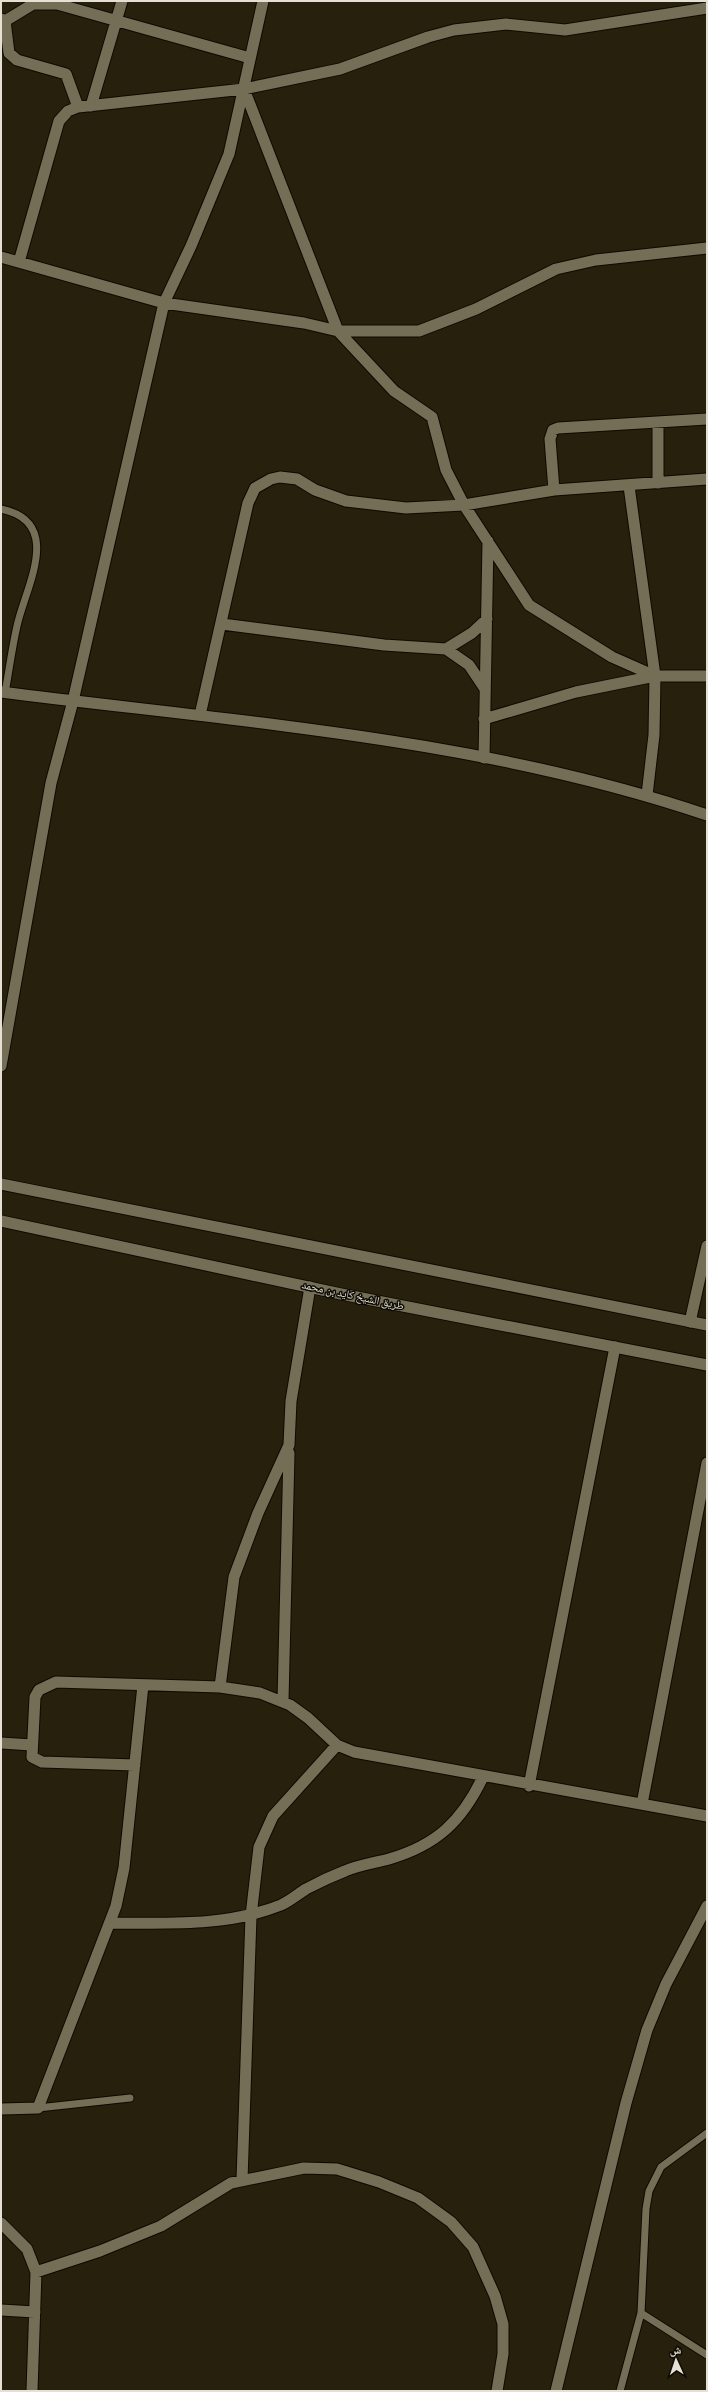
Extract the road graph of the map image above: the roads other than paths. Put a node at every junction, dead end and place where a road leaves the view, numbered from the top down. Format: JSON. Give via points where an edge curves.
{"nodes":[{"id":1,"x":122,"y":1,"type":"edge"},
{"id":2,"x":263,"y":1,"type":"edge"},
{"id":3,"x":707,"y":8,"type":"edge"},
{"id":4,"x":3,"y":20,"type":"edge"},
{"id":5,"x":116,"y":20,"type":"junction"},
{"id":6,"x":250,"y":58,"type":"junction"},
{"id":7,"x":244,"y":89,"type":"junction"},
{"id":8,"x":91,"y":106,"type":"junction"},
{"id":9,"x":78,"y":107,"type":"junction"},
{"id":10,"x":707,"y":248,"type":"edge"},
{"id":11,"x":1,"y":257,"type":"edge"},
{"id":12,"x":19,"y":262,"type":"junction"},
{"id":13,"x":164,"y":303,"type":"junction"},
{"id":14,"x":338,"y":331,"type":"junction"},
{"id":15,"x":707,"y":419,"type":"edge"},
{"id":16,"x":658,"y":422,"type":"junction"},
{"id":17,"x":707,"y":479,"type":"edge"},
{"id":18,"x":658,"y":483,"type":"junction"},
{"id":19,"x":629,"y":486,"type":"junction"},
{"id":20,"x":554,"y":490,"type":"junction"},
{"id":21,"x":464,"y":505,"type":"junction"},
{"id":22,"x":1,"y":509,"type":"edge"},
{"id":23,"x":488,"y":540,"type":"junction"},
{"id":24,"x":487,"y":619,"type":"junction"},
{"id":25,"x":222,"y":624,"type":"junction"},
{"id":26,"x":446,"y":649,"type":"junction"},
{"id":27,"x":655,"y":676,"type":"junction"},
{"id":28,"x":707,"y":676,"type":"edge"},
{"id":29,"x":485,"y":689,"type":"junction"},
{"id":30,"x":3,"y":693,"type":"edge"},
{"id":31,"x":73,"y":701,"type":"junction"},
{"id":32,"x":200,"y":714,"type":"junction"},
{"id":33,"x":484,"y":719,"type":"junction"},
{"id":34,"x":484,"y":758,"type":"junction"},
{"id":35,"x":647,"y":794,"type":"junction"},
{"id":36,"x":707,"y":815,"type":"edge"},
{"id":37,"x":1,"y":1066,"type":"edge"},
{"id":38,"x":1,"y":1184,"type":"edge"},
{"id":39,"x":1,"y":1221,"type":"edge"},
{"id":40,"x":707,"y":1246,"type":"edge"},
{"id":41,"x":310,"y":1287,"type":"junction"},
{"id":42,"x":690,"y":1322,"type":"junction"},
{"id":43,"x":707,"y":1326,"type":"edge"},
{"id":44,"x":615,"y":1347,"type":"junction"},
{"id":45,"x":707,"y":1365,"type":"edge"},
{"id":46,"x":289,"y":1445,"type":"junction"},
{"id":47,"x":707,"y":1463,"type":"edge"},
{"id":48,"x":143,"y":1685,"type":"junction"},
{"id":49,"x":220,"y":1687,"type":"junction"},
{"id":50,"x":283,"y":1701,"type":"junction"},
{"id":51,"x":1,"y":1743,"type":"edge"},
{"id":52,"x":32,"y":1745,"type":"junction"},
{"id":53,"x":337,"y":1745,"type":"junction"},
{"id":54,"x":135,"y":1766,"type":"junction"},
{"id":55,"x":483,"y":1777,"type":"junction"},
{"id":56,"x":529,"y":1786,"type":"junction"},
{"id":57,"x":642,"y":1804,"type":"junction"},
{"id":58,"x":707,"y":1816,"type":"edge"},
{"id":59,"x":707,"y":1906,"type":"edge"},
{"id":60,"x":251,"y":1916,"type":"junction"},
{"id":61,"x":110,"y":1923,"type":"junction"},
{"id":62,"x":130,"y":2098,"type":"dead end"},
{"id":63,"x":38,"y":2108,"type":"junction"},
{"id":64,"x":1,"y":2110,"type":"edge"},
{"id":65,"x":707,"y":2133,"type":"edge"},
{"id":66,"x":242,"y":2180,"type":"junction"},
{"id":67,"x":1,"y":2223,"type":"edge"},
{"id":68,"x":36,"y":2272,"type":"junction"},
{"id":69,"x":1,"y":2310,"type":"edge"},
{"id":70,"x":35,"y":2312,"type":"junction"},
{"id":71,"x":641,"y":2313,"type":"junction"},
{"id":72,"x":707,"y":2356,"type":"edge"},
{"id":73,"x":32,"y":2391,"type":"edge"},
{"id":74,"x":497,"y":2391,"type":"edge"},
{"id":75,"x":556,"y":2391,"type":"edge"},
{"id":76,"x":620,"y":2391,"type":"edge"}],
"edges":[{"from":1,"to":5,"type":"street"},
{"from":2,"to":6,"type":"street"},
{"from":3,"to":7,"type":"street","via":[[565,30],[506,24],[454,30],[340,69]]},
{"from":4,"to":5,"type":"street","via":[[34,4],[57,4]]},
{"from":4,"to":9,"type":"street","via":[[9,53],[17,60],[66,74]]},
{"from":5,"to":6,"type":"street"},
{"from":5,"to":8,"type":"street"},
{"from":6,"to":7,"type":"street"},
{"from":7,"to":8,"type":"street"},
{"from":7,"to":13,"type":"street","via":[[229,154]]},
{"from":7,"to":14,"type":"street"},
{"from":8,"to":9,"type":"street"},
{"from":9,"to":12,"type":"street","via":[[68,111],[59,121]]},
{"from":10,"to":14,"type":"street","via":[[596,260],[556,269],[476,309],[419,331]]},
{"from":11,"to":12,"type":"street"},
{"from":12,"to":13,"type":"street"},
{"from":13,"to":14,"type":"street","via":[[304,323]]},
{"from":13,"to":31,"type":"street"},
{"from":14,"to":21,"type":"street","via":[[394,391],[432,417],[446,470]]},
{"from":15,"to":16,"type":"street"},
{"from":16,"to":18,"type":"street"},
{"from":16,"to":20,"type":"street","via":[[564,427],[553,430],[550,439]]},
{"from":17,"to":18,"type":"street"},
{"from":18,"to":19,"type":"street"},
{"from":19,"to":20,"type":"street"},
{"from":19,"to":27,"type":"street"},
{"from":20,"to":21,"type":"street"},
{"from":21,"to":23,"type":"street"},
{"from":21,"to":25,"type":"street","via":[[406,508],[374,505],[346,501],[288,477],[263,482],[255,488],[248,503]]},
{"from":22,"to":30,"type":"lane","via":[[20,515],[29,523],[37,555],[36,570],[17,625]]},
{"from":23,"to":24,"type":"street"},
{"from":23,"to":27,"type":"street","via":[[529,605],[612,657]]},
{"from":24,"to":26,"type":"street","via":[[472,633]]},
{"from":24,"to":29,"type":"street"},
{"from":25,"to":26,"type":"street","via":[[384,645]]},
{"from":25,"to":32,"type":"street"},
{"from":26,"to":29,"type":"street","via":[[469,665]]},
{"from":27,"to":28,"type":"street"},
{"from":27,"to":33,"type":"street","via":[[576,692]]},
{"from":27,"to":35,"type":"street","via":[[654,735]]},
{"from":29,"to":33,"type":"street"},
{"from":30,"to":31,"type":"street"},
{"from":31,"to":32,"type":"street"},
{"from":31,"to":37,"type":"street","via":[[51,783]]},
{"from":32,"to":34,"type":"street","via":[[381,739]]},
{"from":33,"to":34,"type":"street"},
{"from":34,"to":35,"type":"street"},
{"from":35,"to":36,"type":"street"},
{"from":38,"to":42,"type":"street"},
{"from":39,"to":41,"type":"street","name":"طريق الشيخ كايد بن محمد"},
{"from":40,"to":42,"type":"street"},
{"from":41,"to":44,"type":"street","name":"طريق الشيخ كايد بن محمد"},
{"from":41,"to":46,"type":"street","via":[[291,1401]]},
{"from":42,"to":43,"type":"street"},
{"from":44,"to":45,"type":"street","name":"طريق الشيخ كايد بن محمد"},
{"from":44,"to":56,"type":"street"},
{"from":46,"to":49,"type":"street","via":[[258,1513],[234,1577]]},
{"from":46,"to":50,"type":"street"},
{"from":47,"to":57,"type":"street"},
{"from":48,"to":49,"type":"street"},
{"from":48,"to":52,"type":"street","via":[[56,1682],[46,1685],[35,1697]]},
{"from":48,"to":54,"type":"street"},
{"from":49,"to":50,"type":"street","via":[[260,1693]]},
{"from":50,"to":53,"type":"street","via":[[308,1718]]},
{"from":51,"to":52,"type":"street"},
{"from":52,"to":54,"type":"street","via":[[32,1757],[42,1762]]},
{"from":53,"to":55,"type":"street","via":[[372,1756]]},
{"from":53,"to":60,"type":"street","via":[[283,1802],[265,1830],[256,1864]]},
{"from":54,"to":61,"type":"street","via":[[121,1887]]},
{"from":55,"to":56,"type":"street"},
{"from":55,"to":60,"type":"street","via":[[472,1800],[456,1821],[437,1838],[414,1851],[330,1877],[282,1904]]},
{"from":56,"to":57,"type":"street"},
{"from":57,"to":58,"type":"street"},
{"from":59,"to":75,"type":"street","via":[[666,1984],[647,2030],[626,2103]]},
{"from":60,"to":61,"type":"street","via":[[189,1923]]},
{"from":60,"to":66,"type":"street"},
{"from":61,"to":63,"type":"street"},
{"from":62,"to":63,"type":"lane"},
{"from":63,"to":64,"type":"street"},
{"from":65,"to":71,"type":"lane","via":[[661,2167],[649,2191]]},
{"from":66,"to":68,"type":"street","via":[[213,2192],[184,2213],[148,2232]]},
{"from":66,"to":74,"type":"street","via":[[304,2168],[337,2169],[418,2198],[451,2222],[473,2247],[495,2296],[503,2324],[503,2354]]},
{"from":67,"to":68,"type":"street","via":[[27,2249]]},
{"from":68,"to":70,"type":"street"},
{"from":69,"to":70,"type":"street"},
{"from":70,"to":73,"type":"street"},
{"from":71,"to":72,"type":"lane"},
{"from":71,"to":76,"type":"lane"}]}
